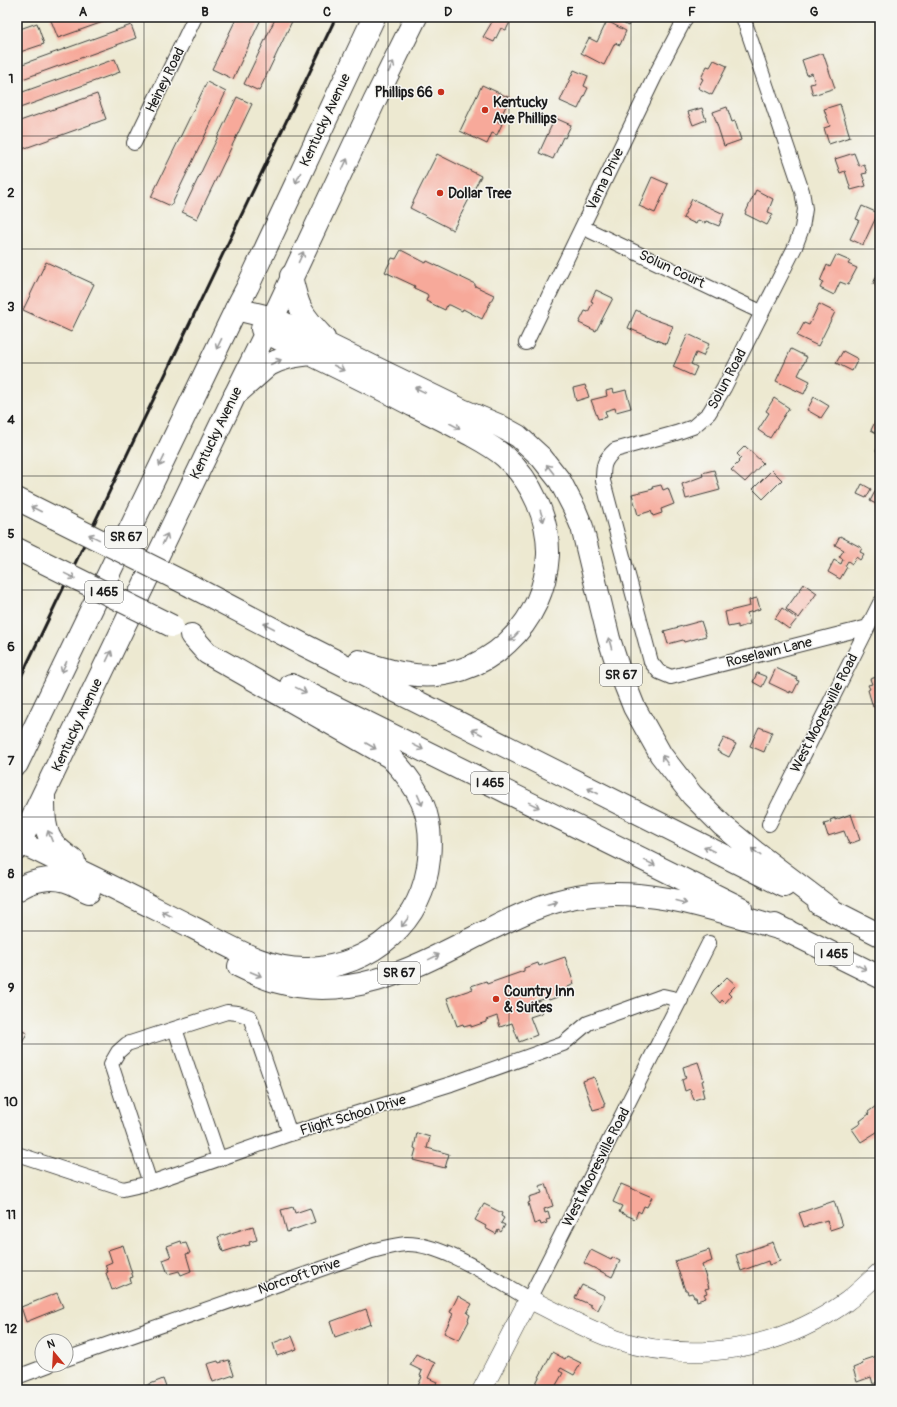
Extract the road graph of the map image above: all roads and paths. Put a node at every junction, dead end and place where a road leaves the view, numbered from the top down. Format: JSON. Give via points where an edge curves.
{"nodes":[{"id":1,"x":195,"y":17,"type":"edge"},
{"id":2,"x":374,"y":17,"type":"edge"},
{"id":3,"x":416,"y":17,"type":"edge"},
{"id":4,"x":686,"y":17,"type":"edge"},
{"id":5,"x":743,"y":17,"type":"edge"},
{"id":6,"x":134,"y":144,"type":"dead end"},
{"id":7,"x":582,"y":227,"type":"junction"},
{"id":8,"x":292,"y":276,"type":"junction"},
{"id":9,"x":236,"y":309,"type":"junction"},
{"id":10,"x":761,"y":312,"type":"junction"},
{"id":11,"x":269,"y":325,"type":"junction"},
{"id":12,"x":526,"y":343,"type":"dead end"},
{"id":13,"x":332,"y":346,"type":"junction"},
{"id":14,"x":311,"y":354,"type":"junction"},
{"id":15,"x":235,"y":395,"type":"junction"},
{"id":16,"x":17,"y":499,"type":"edge"},
{"id":17,"x":26,"y":554,"type":"edge"},
{"id":18,"x":880,"y":603,"type":"edge"},
{"id":19,"x":868,"y":627,"type":"junction"},
{"id":20,"x":181,"y":630,"type":"junction"},
{"id":21,"x":304,"y":645,"type":"junction"},
{"id":22,"x":671,"y":677,"type":"joint"},
{"id":23,"x":17,"y":764,"type":"edge"},
{"id":24,"x":44,"y":794,"type":"junction"},
{"id":25,"x":769,"y":824,"type":"dead end"},
{"id":26,"x":18,"y":847,"type":"edge"},
{"id":27,"x":99,"y":880,"type":"junction"},
{"id":28,"x":66,"y":881,"type":"junction"},
{"id":29,"x":17,"y":890,"type":"edge"},
{"id":30,"x":832,"y":910,"type":"junction"},
{"id":31,"x":788,"y":931,"type":"junction"},
{"id":32,"x":880,"y":935,"type":"edge"},
{"id":33,"x":709,"y":943,"type":"dead end"},
{"id":34,"x":880,"y":977,"type":"edge"},
{"id":35,"x":681,"y":1000,"type":"junction"},
{"id":36,"x":175,"y":1029,"type":"junction"},
{"id":37,"x":290,"y":1134,"type":"junction"},
{"id":38,"x":17,"y":1154,"type":"edge"},
{"id":39,"x":218,"y":1159,"type":"junction"},
{"id":40,"x":150,"y":1183,"type":"junction"},
{"id":41,"x":880,"y":1272,"type":"edge"},
{"id":42,"x":529,"y":1300,"type":"junction"},
{"id":43,"x":74,"y":1356,"type":"edge"},
{"id":44,"x":34,"y":1371,"type":"edge"},
{"id":45,"x":17,"y":1377,"type":"edge"},
{"id":46,"x":482,"y":1390,"type":"edge"}],
"edges":[{"from":1,"to":6,"type":"street","name":"Heiney Road"},
{"from":2,"to":9,"type":"main road","name":"Kentucky Avenue","one_way":true},
{"from":8,"to":3,"type":"main road","name":"Kentucky Avenue","one_way":true},
{"from":4,"to":7,"type":"street","name":"Varna Drive"},
{"from":5,"to":10,"type":"street","name":"Solun Road","via":[[796,174],[805,209],[795,247]]},
{"from":7,"to":10,"type":"street","name":"Solun Court"},
{"from":7,"to":12,"type":"street","name":"Varna Drive"},
{"from":8,"to":11,"type":"main road","name":"Kentucky Avenue"},
{"from":8,"to":13,"type":"main road","via":[[296,297],[304,317]]},
{"from":9,"to":11,"type":"main road"},
{"from":9,"to":23,"type":"main road","name":"Kentucky Avenue","number":"SR 67","one_way":true},
{"from":10,"to":22,"type":"street","name":"Solun Road","via":[[709,413],[693,427],[614,450],[603,464],[603,481],[651,662],[659,672]]},
{"from":11,"to":13,"type":"main road","number":"SR 67"},
{"from":11,"to":14,"type":"main road"},
{"from":11,"to":15,"type":"main road","name":"Kentucky Avenue"},
{"from":30,"to":13,"type":"main road","number":"SR 67","one_way":true,"via":[[718,821],[692,794],[661,755],[634,707],[618,667],[578,518],[565,490],[541,457],[509,430],[462,410]]},
{"from":15,"to":14,"type":"main road","one_way":true,"via":[[275,361]]},
{"from":14,"to":21,"type":"main road","one_way":true,"via":[[452,425],[505,457],[525,480],[536,498],[548,547],[545,578],[535,607],[511,640],[478,664],[439,674],[410,675]]},
{"from":24,"to":15,"type":"main road","name":"Kentucky Avenue","one_way":true},
{"from":21,"to":16,"type":"main road","number":"I 465","one_way":true,"bridge":true},
{"from":17,"to":20,"type":"main road","number":"I 465","one_way":true,"bridge":true},
{"from":18,"to":19,"type":"street","name":"West Mooresville Road"},
{"from":19,"to":22,"type":"street","name":"Roselawn Lane"},
{"from":19,"to":25,"type":"street","name":"West Mooresville Road"},
{"from":20,"to":27,"type":"main road","one_way":true,"via":[[208,653],[390,757],[402,769],[422,802],[429,824],[431,847],[423,888],[415,908],[403,925],[375,949],[349,962],[307,969],[283,966],[253,957]]},
{"from":20,"to":31,"type":"main road","number":"I 465","one_way":true},
{"from":30,"to":21,"type":"main road","number":"I 465","one_way":true},
{"from":24,"to":26,"type":"main road","name":"Kentucky Avenue"},
{"from":27,"to":24,"type":"main road","one_way":true,"via":[[52,841],[46,825]]},
{"from":26,"to":27,"type":"main road"},
{"from":26,"to":28,"type":"main road"},
{"from":28,"to":29,"type":"main road","number":"SR 67","via":[[38,881]]},
{"from":28,"to":31,"type":"main road","number":"SR 67","one_way":true,"via":[[256,974],[277,982],[304,987],[354,986],[386,978],[537,908],[575,897],[632,894],[669,899]]},
{"from":30,"to":32,"type":"main road","number":"I 465"},
{"from":31,"to":34,"type":"main road","number":"I 465","one_way":true},
{"from":33,"to":35,"type":"street","name":"West Mooresville Road"},
{"from":35,"to":37,"type":"street","name":"Flight School Drive","via":[[663,996],[588,1023],[563,1044],[451,1084]]},
{"from":35,"to":42,"type":"street","name":"West Mooresville Road"},
{"from":36,"to":37,"type":"street","via":[[227,1012],[250,1017]]},
{"from":36,"to":39,"type":"street"},
{"from":36,"to":40,"type":"street","via":[[127,1044],[118,1052],[111,1064]]},
{"from":37,"to":39,"type":"street","name":"Flight School Drive"},
{"from":38,"to":40,"type":"street","name":"Flight School Drive","via":[[123,1189]]},
{"from":39,"to":40,"type":"street","name":"Flight School Drive"},
{"from":41,"to":42,"type":"street","via":[[847,1302],[796,1331],[746,1347],[707,1352],[668,1351],[617,1340]]},
{"from":42,"to":43,"type":"street","name":"Norcroft Drive","via":[[445,1252],[406,1244],[372,1251]]},
{"from":42,"to":46,"type":"street","name":"West Mooresville Road"},
{"from":44,"to":45,"type":"street"}]}
